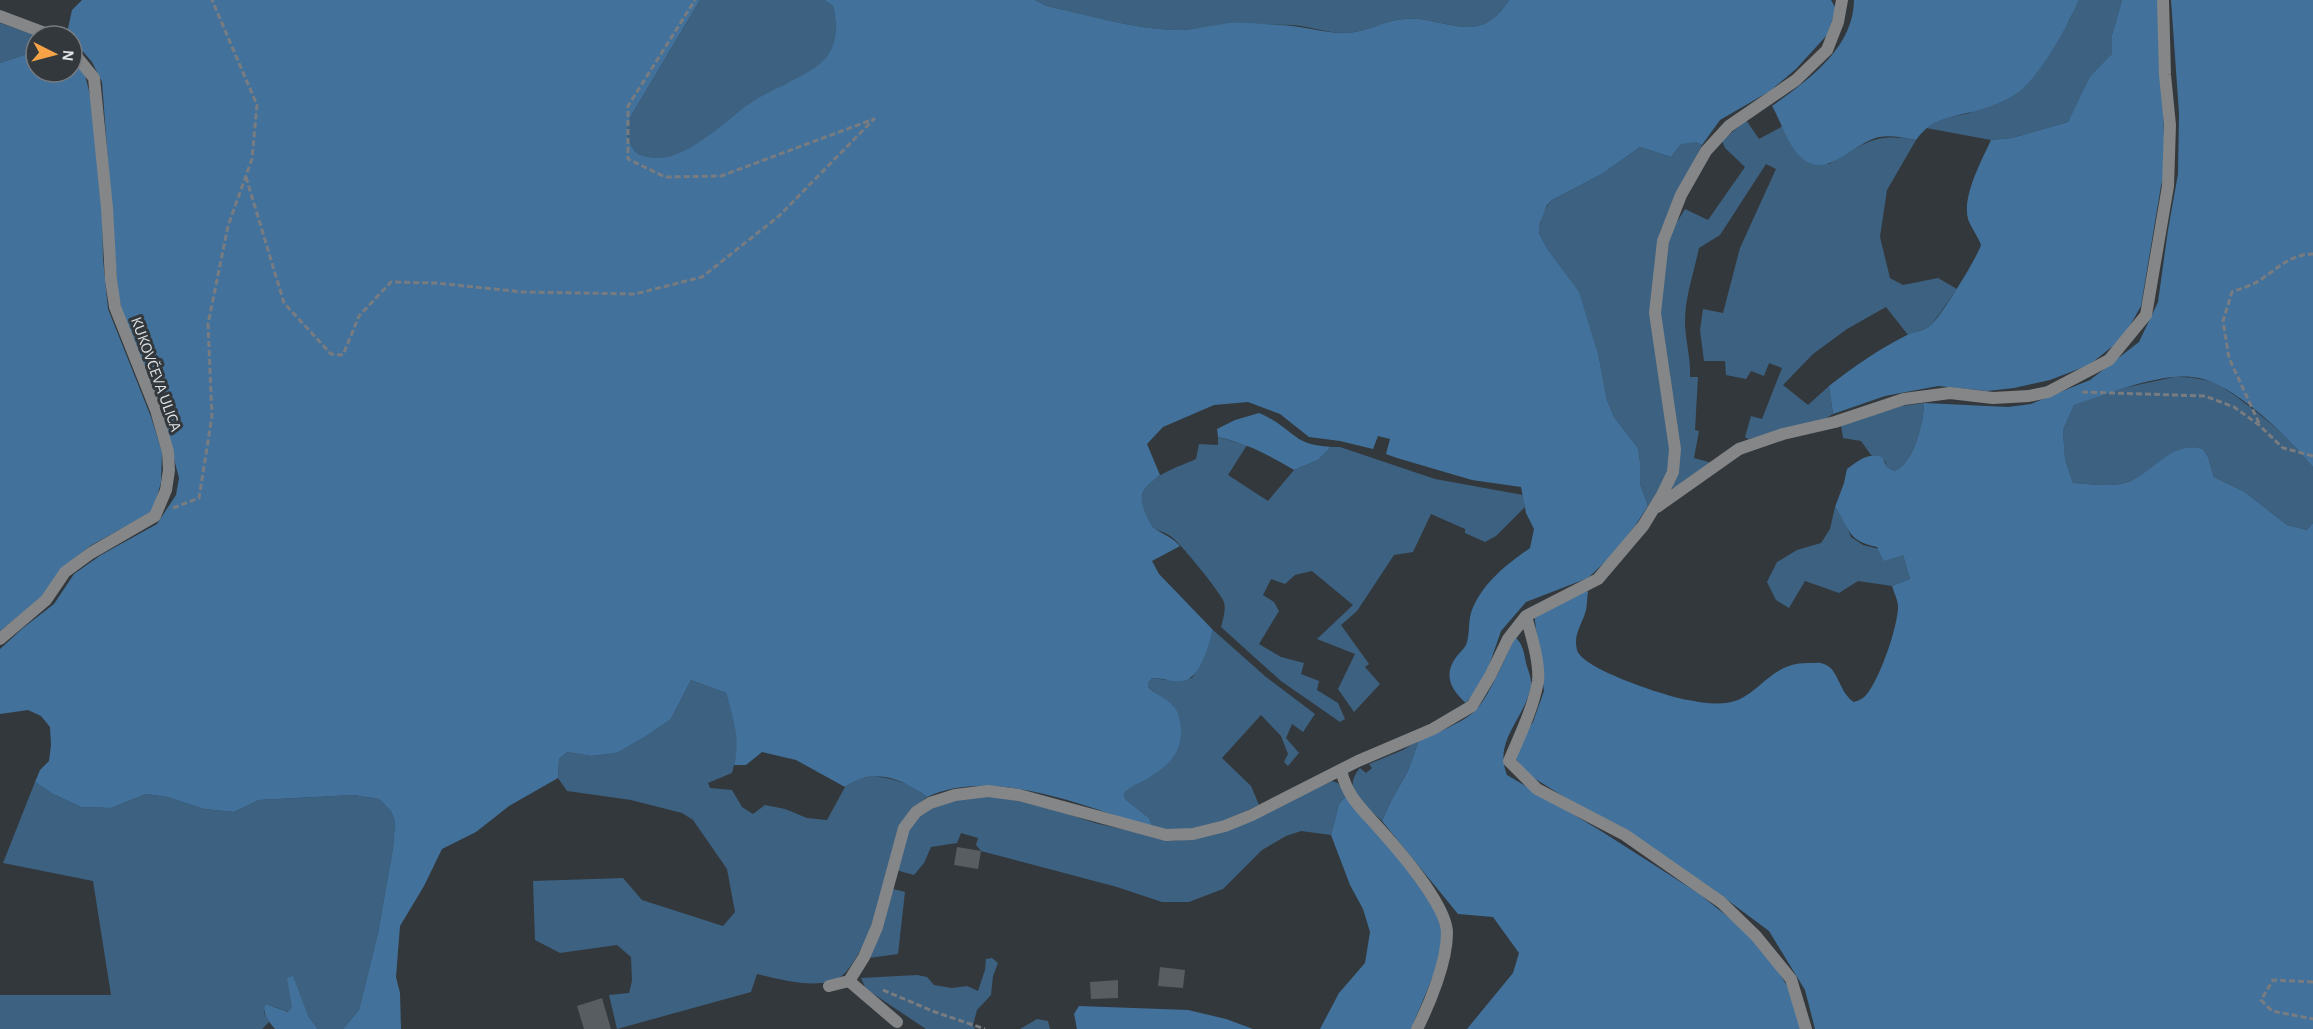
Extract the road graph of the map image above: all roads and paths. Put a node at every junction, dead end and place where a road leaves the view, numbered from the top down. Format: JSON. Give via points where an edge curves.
{"nodes":[{"id":1,"x":212,"y":0,"type":"edge"},
{"id":2,"x":695,"y":0,"type":"edge"},
{"id":3,"x":1842,"y":0,"type":"edge"},
{"id":4,"x":2163,"y":0,"type":"edge"},
{"id":5,"x":0,"y":16,"type":"edge"},
{"id":6,"x":24,"y":25,"type":"edge"},
{"id":7,"x":84,"y":66,"type":"edge"},
{"id":8,"x":246,"y":177,"type":"junction"},
{"id":9,"x":2313,"y":254,"type":"edge"},
{"id":10,"x":2080,"y":392,"type":"dead end"},
{"id":11,"x":2259,"y":424,"type":"junction"},
{"id":12,"x":2313,"y":456,"type":"edge"},
{"id":13,"x":1654,"y":509,"type":"junction"},
{"id":14,"x":155,"y":516,"type":"junction"},
{"id":15,"x":1526,"y":616,"type":"junction"},
{"id":16,"x":0,"y":639,"type":"edge"},
{"id":17,"x":1341,"y":770,"type":"junction"},
{"id":18,"x":849,"y":981,"type":"junction"},
{"id":19,"x":2313,"y":982,"type":"edge"},
{"id":20,"x":829,"y":986,"type":"dead end"},
{"id":21,"x":880,"y":989,"type":"dead end"},
{"id":22,"x":2313,"y":1019,"type":"edge"},
{"id":23,"x":897,"y":1022,"type":"dead end"},
{"id":24,"x":985,"y":1029,"type":"edge"},
{"id":25,"x":1417,"y":1029,"type":"edge"},
{"id":26,"x":1806,"y":1029,"type":"edge"}],
"edges":[{"from":1,"to":8,"type":"path","via":[[257,105],[252,159]]},
{"from":2,"to":8,"type":"path","via":[[628,106],[628,159],[665,177],[721,176],[874,119],[779,216],[702,277],[636,294],[523,292],[391,282],[359,316],[343,355],[331,354],[284,303]]},
{"from":3,"to":13,"type":"street","via":[[1827,50],[1796,80],[1729,126],[1706,151],[1681,195],[1663,241],[1655,313],[1675,449],[1673,472]]},
{"from":4,"to":13,"type":"street","via":[[2170,126],[2168,186],[2146,315],[2109,360],[2048,392],[1993,398],[1950,393],[1904,399],[1783,434],[1739,449]]},
{"from":5,"to":6,"type":"street"},
{"from":7,"to":14,"type":"street","name":"KUKOVČEVA ULICA","via":[[94,78],[115,307],[156,410],[168,452],[166,490]]},
{"from":8,"to":14,"type":"path","via":[[228,226],[208,324],[212,416],[199,498]]},
{"from":9,"to":11,"type":"path","via":[[2281,264],[2261,280],[2232,292],[2223,321],[2229,358]]},
{"from":10,"to":11,"type":"path","via":[[2205,396],[2234,407]]},
{"from":11,"to":12,"type":"path","via":[[2283,448]]},
{"from":13,"to":15,"type":"street","via":[[1598,579]]},
{"from":14,"to":16,"type":"street","via":[[65,572],[46,600]]},
{"from":15,"to":17,"type":"street","via":[[1508,639],[1472,706],[1433,729]]},
{"from":15,"to":26,"type":"street","via":[[1538,679],[1509,761],[1537,789],[1625,835],[1721,902],[1756,936],[1791,979]]},
{"from":17,"to":18,"type":"street","via":[[1252,815],[1193,834],[1166,835],[1009,794],[977,792],[930,803],[916,812],[904,828],[876,927]]},
{"from":17,"to":25,"type":"street","via":[[1345,786],[1357,805],[1403,856],[1440,908],[1448,931],[1435,985]]},
{"from":18,"to":20,"type":"street"},
{"from":18,"to":23,"type":"street"},
{"from":19,"to":22,"type":"path","via":[[2273,981],[2261,1000],[2272,1011]]},
{"from":21,"to":24,"type":"path"}]}
